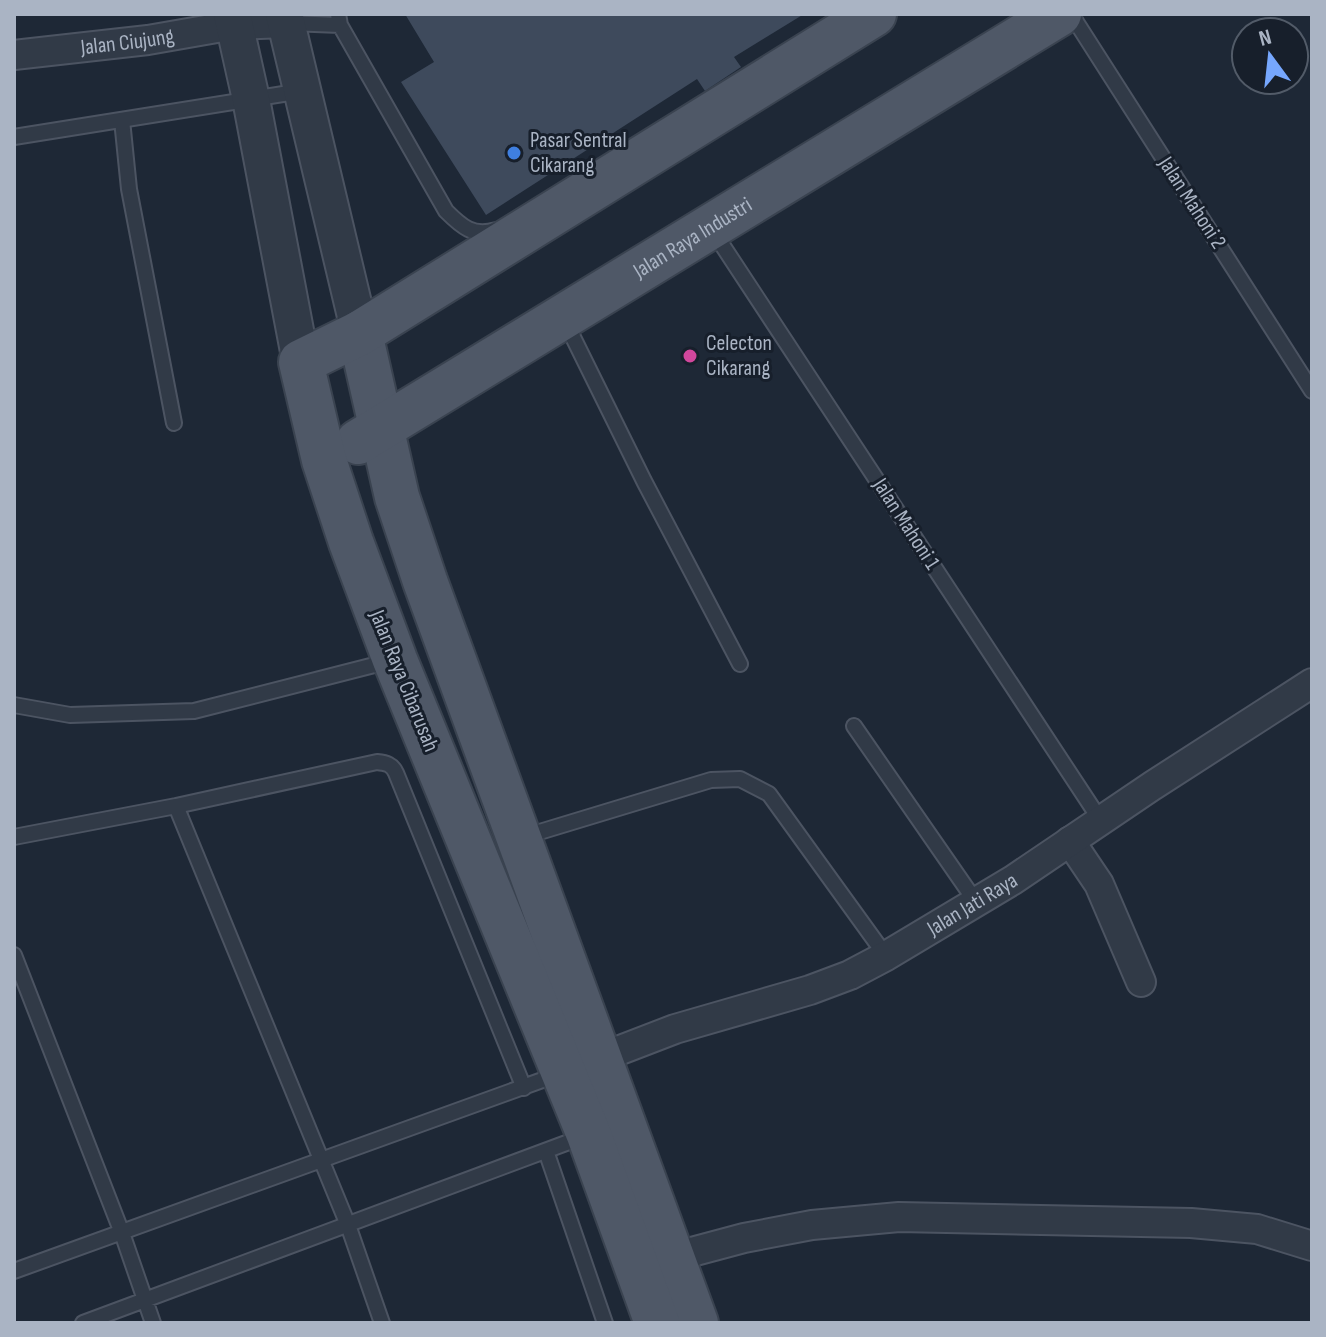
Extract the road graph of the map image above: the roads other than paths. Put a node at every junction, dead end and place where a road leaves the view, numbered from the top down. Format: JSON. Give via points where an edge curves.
{"nodes":[{"id":1,"x":874,"y":14,"type":"edge"},
{"id":2,"x":1059,"y":14,"type":"edge"},
{"id":3,"x":1071,"y":14,"type":"edge"},
{"id":4,"x":285,"y":18,"type":"edge"},
{"id":5,"x":233,"y":20,"type":"edge"},
{"id":6,"x":339,"y":20,"type":"edge"},
{"id":7,"x":14,"y":55,"type":"edge"},
{"id":8,"x":303,"y":91,"type":"junction"},
{"id":9,"x":251,"y":99,"type":"junction"},
{"id":10,"x":122,"y":120,"type":"junction"},
{"id":11,"x":14,"y":137,"type":"edge"},
{"id":12,"x":533,"y":208,"type":"dead end"},
{"id":13,"x":710,"y":228,"type":"junction"},
{"id":14,"x":562,"y":315,"type":"junction"},
{"id":15,"x":360,"y":333,"type":"junction"},
{"id":16,"x":301,"y":362,"type":"junction"},
{"id":17,"x":1312,"y":391,"type":"edge"},
{"id":18,"x":174,"y":423,"type":"dead end"},
{"id":19,"x":380,"y":430,"type":"junction"},
{"id":20,"x":324,"y":460,"type":"junction"},
{"id":21,"x":395,"y":660,"type":"junction"},
{"id":22,"x":740,"y":664,"type":"dead end"},
{"id":23,"x":1312,"y":683,"type":"edge"},
{"id":24,"x":14,"y":705,"type":"edge"},
{"id":25,"x":854,"y":726,"type":"dead end"},
{"id":26,"x":176,"y":806,"type":"junction"},
{"id":27,"x":1101,"y":821,"type":"junction"},
{"id":28,"x":14,"y":837,"type":"edge"},
{"id":29,"x":519,"y":838,"type":"junction"},
{"id":30,"x":1070,"y":841,"type":"junction"},
{"id":31,"x":976,"y":902,"type":"junction"},
{"id":32,"x":14,"y":955,"type":"edge"},
{"id":33,"x":886,"y":956,"type":"junction"},
{"id":34,"x":1141,"y":982,"type":"dead end"},
{"id":35,"x":583,"y":1065,"type":"junction"},
{"id":36,"x":524,"y":1088,"type":"junction"},
{"id":37,"x":606,"y":1128,"type":"junction"},
{"id":38,"x":546,"y":1151,"type":"junction"},
{"id":39,"x":321,"y":1162,"type":"junction"},
{"id":40,"x":348,"y":1225,"type":"junction"},
{"id":41,"x":122,"y":1233,"type":"junction"},
{"id":42,"x":1312,"y":1246,"type":"edge"},
{"id":43,"x":673,"y":1257,"type":"junction"},
{"id":44,"x":14,"y":1271,"type":"edge"},
{"id":45,"x":146,"y":1300,"type":"junction"},
{"id":46,"x":83,"y":1323,"type":"edge"},
{"id":47,"x":153,"y":1323,"type":"edge"},
{"id":48,"x":382,"y":1323,"type":"edge"},
{"id":49,"x":605,"y":1323,"type":"edge"},
{"id":50,"x":657,"y":1323,"type":"edge"},
{"id":51,"x":696,"y":1323,"type":"edge"}],
"edges":[{"from":1,"to":15,"type":"main road"},
{"from":2,"to":13,"type":"main road","name":"Jalan Raya Industri"},
{"from":3,"to":17,"type":"lane","name":"Jalan Mahoni 2"},
{"from":4,"to":5,"type":"street","name":"Jalan Ciujung"},
{"from":4,"to":6,"type":"lane"},
{"from":4,"to":8,"type":"street","name":"Jalan Raya Cibarusah"},
{"from":5,"to":7,"type":"street","name":"Jalan Ciujung","via":[[148,40]]},
{"from":5,"to":9,"type":"street","name":"Jalan Raya Cibarusah"},
{"from":6,"to":12,"type":"lane","via":[[446,211],[460,225],[476,234],[493,232]]},
{"from":8,"to":9,"type":"lane"},
{"from":8,"to":15,"type":"street","name":"Jalan Raya Cibarusah"},
{"from":9,"to":10,"type":"lane"},
{"from":9,"to":16,"type":"street","name":"Jalan Raya Cibarusah"},
{"from":10,"to":11,"type":"lane"},
{"from":10,"to":18,"type":"lane","via":[[129,189]]},
{"from":13,"to":14,"type":"main road","name":"Jalan Raya Industri"},
{"from":13,"to":27,"type":"lane","name":"Jalan Mahoni 1"},
{"from":14,"to":19,"type":"main road","name":"Jalan Raya Industri"},
{"from":14,"to":22,"type":"lane"},
{"from":15,"to":16,"type":"main road"},
{"from":15,"to":19,"type":"main road","name":"Jalan Raya Cibarusah"},
{"from":16,"to":20,"type":"main road","name":"Jalan Raya Cibarusah"},
{"from":19,"to":20,"type":"main road","name":"Jalan Raya Industri"},
{"from":19,"to":29,"type":"main road","name":"Jalan Raya Cibarusah","via":[[401,511]]},
{"from":20,"to":21,"type":"main road","name":"Jalan Raya Cibarusah"},
{"from":21,"to":24,"type":"lane","via":[[194,711],[70,715]]},
{"from":21,"to":35,"type":"main road","name":"Jalan Raya Cibarusah"},
{"from":23,"to":27,"type":"street","name":"Jalan Jati Raya"},
{"from":25,"to":31,"type":"lane"},
{"from":26,"to":28,"type":"lane"},
{"from":26,"to":36,"type":"lane","via":[[377,762],[393,767]]},
{"from":26,"to":39,"type":"lane"},
{"from":27,"to":30,"type":"street","name":"Jalan Jati Raya"},
{"from":29,"to":33,"type":"lane","via":[[711,780],[740,779],[769,794]]},
{"from":29,"to":35,"type":"main road","name":"Jalan Raya Cibarusah"},
{"from":30,"to":31,"type":"street","name":"Jalan Jati Raya"},
{"from":30,"to":34,"type":"street","via":[[1099,884]]},
{"from":31,"to":33,"type":"street","name":"Jalan Jati Raya"},
{"from":32,"to":41,"type":"lane"},
{"from":33,"to":35,"type":"street","name":"Jalan Jati Raya","via":[[810,990],[675,1029]]},
{"from":35,"to":36,"type":"lane"},
{"from":35,"to":37,"type":"main road","name":"Jalan Raya Cibarusah"},
{"from":36,"to":39,"type":"lane"},
{"from":37,"to":38,"type":"lane"},
{"from":37,"to":43,"type":"main road","name":"Jalan Raya Cibarusah"},
{"from":37,"to":50,"type":"main road","name":"Jalan Raya Cibarusah"},
{"from":38,"to":40,"type":"lane"},
{"from":38,"to":49,"type":"lane"},
{"from":39,"to":40,"type":"lane"},
{"from":39,"to":41,"type":"lane"},
{"from":40,"to":45,"type":"lane"},
{"from":40,"to":48,"type":"lane"},
{"from":41,"to":44,"type":"lane"},
{"from":41,"to":45,"type":"lane"},
{"from":42,"to":43,"type":"street","via":[[1257,1229],[1191,1223],[899,1217],[785,1230]]},
{"from":43,"to":51,"type":"main road","name":"Jalan Raya Cibarusah"},
{"from":45,"to":46,"type":"lane"},
{"from":45,"to":47,"type":"lane"}]}
